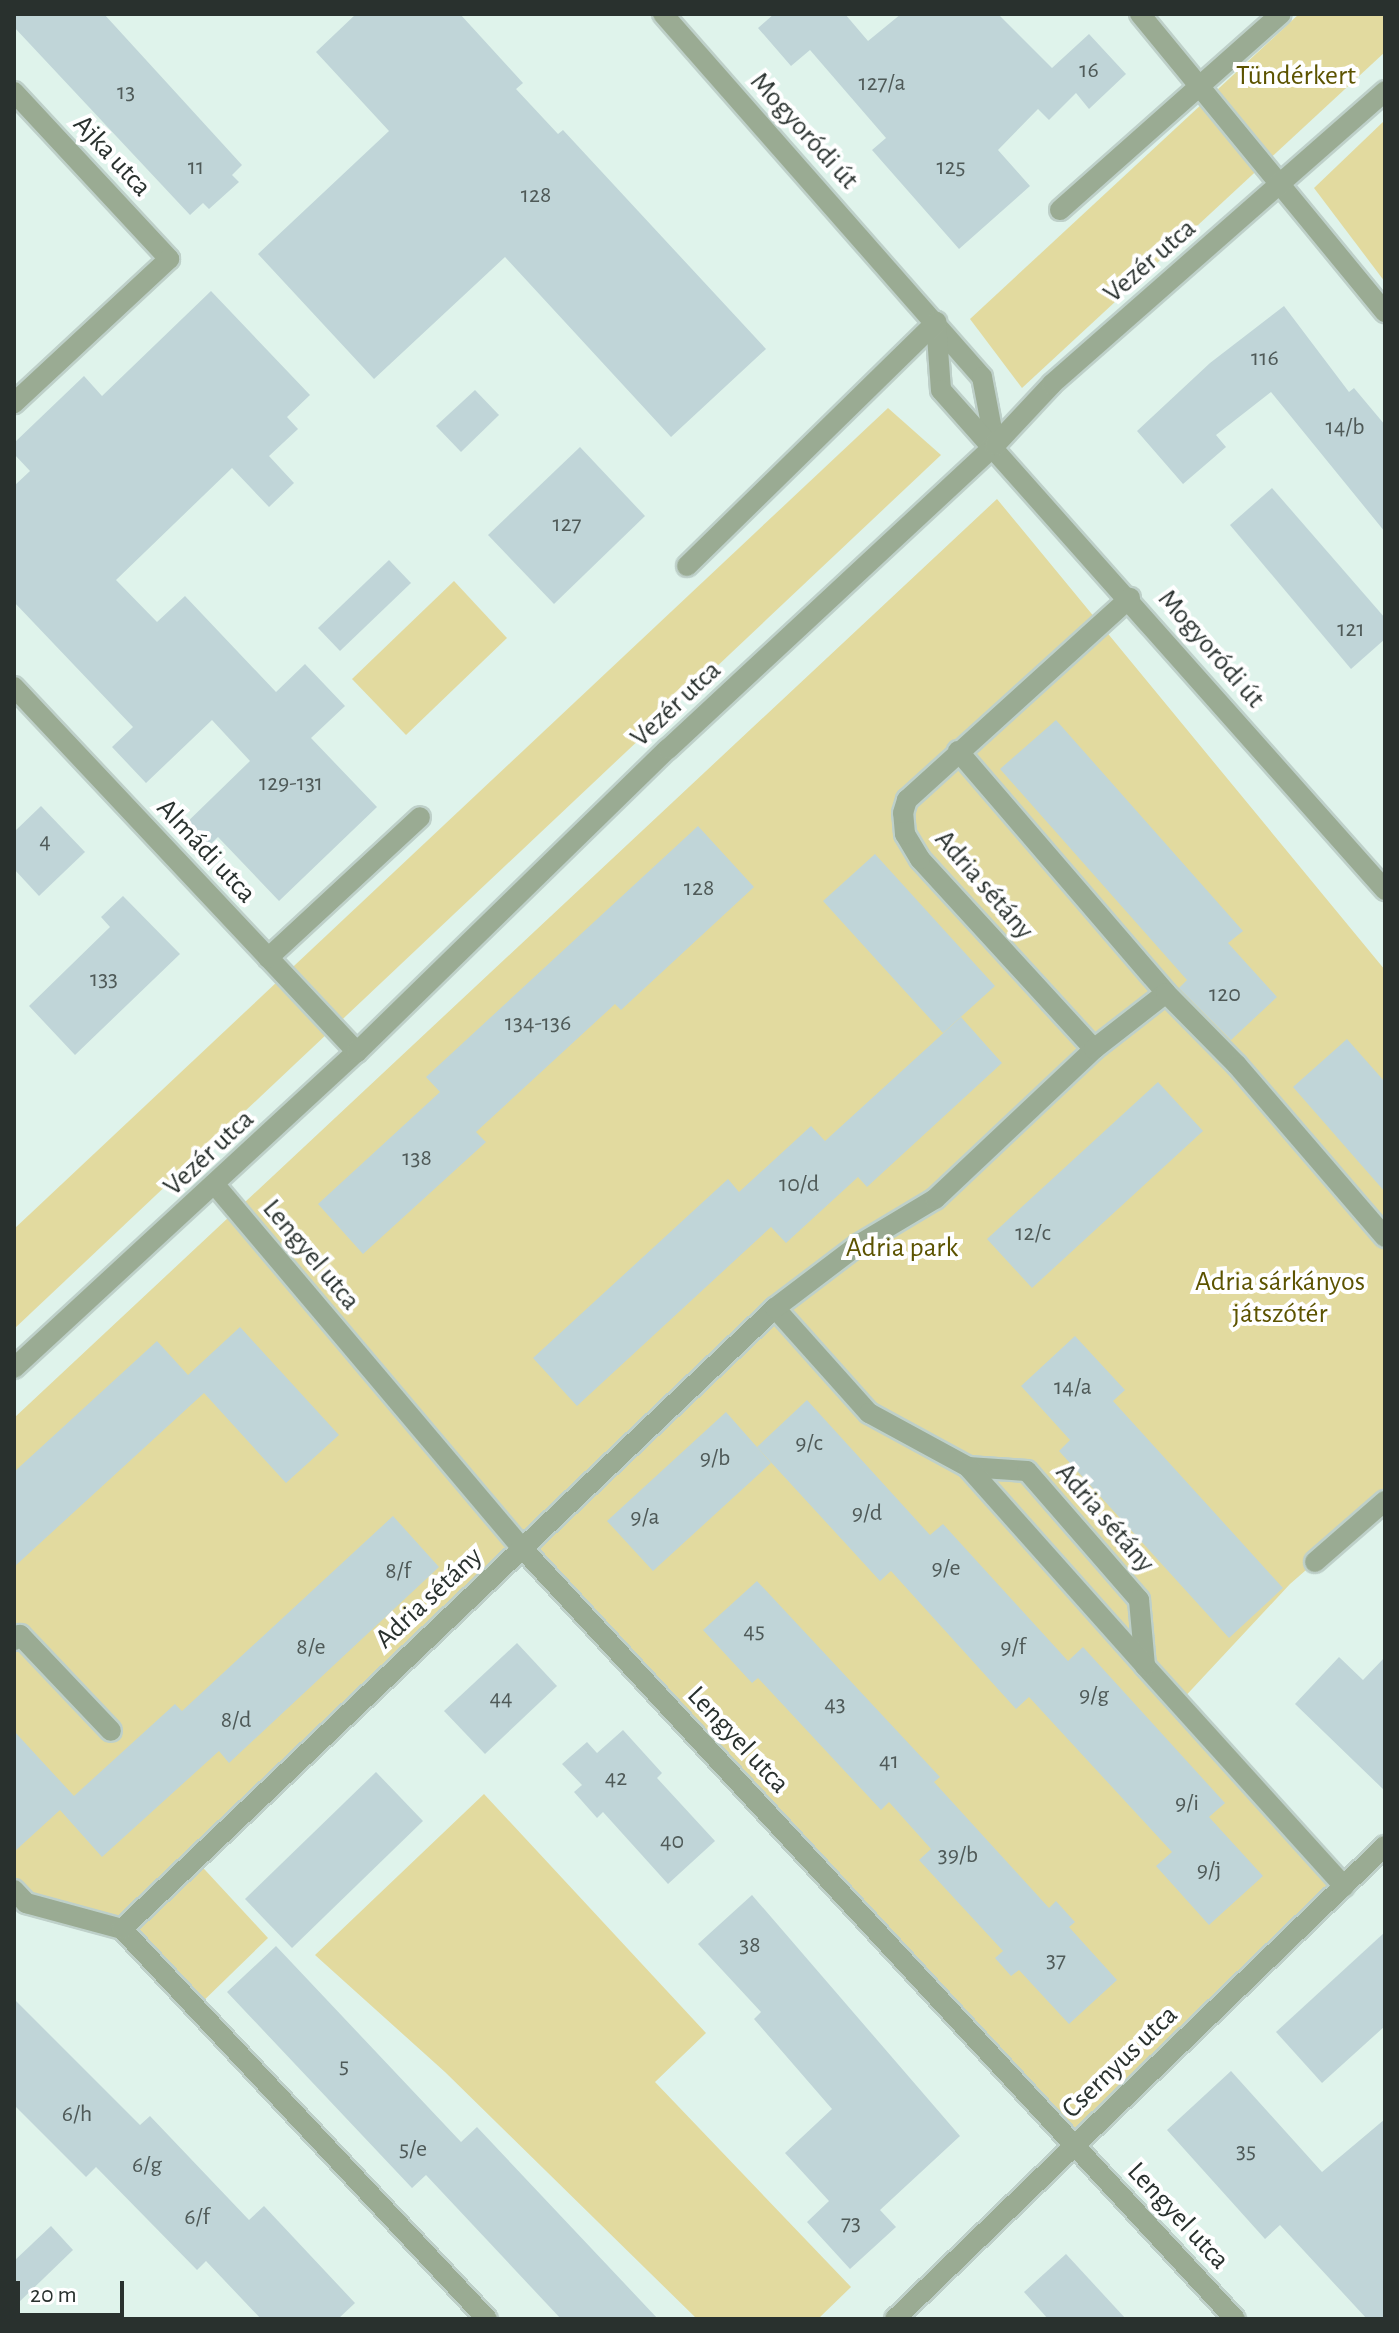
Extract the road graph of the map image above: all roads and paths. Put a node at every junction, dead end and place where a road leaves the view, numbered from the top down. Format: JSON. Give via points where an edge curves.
{"nodes":[{"id":1,"x":663,"y":14,"type":"edge"},
{"id":2,"x":1140,"y":14,"type":"edge"},
{"id":3,"x":1281,"y":14,"type":"edge"},
{"id":4,"x":1198,"y":90,"type":"junction"},
{"id":5,"x":1385,"y":91,"type":"edge"},
{"id":6,"x":14,"y":92,"type":"edge"},
{"id":7,"x":1281,"y":185,"type":"junction"},
{"id":8,"x":1060,"y":210,"type":"dead end"},
{"id":9,"x":1385,"y":312,"type":"edge"},
{"id":10,"x":936,"y":322,"type":"junction"},
{"id":11,"x":14,"y":403,"type":"edge"},
{"id":12,"x":995,"y":445,"type":"junction"},
{"id":13,"x":687,"y":566,"type":"dead end"},
{"id":14,"x":1130,"y":598,"type":"junction"},
{"id":15,"x":14,"y":687,"type":"edge"},
{"id":16,"x":958,"y":751,"type":"junction"},
{"id":17,"x":420,"y":817,"type":"dead end"},
{"id":18,"x":1385,"y":890,"type":"edge"},
{"id":19,"x":268,"y":958,"type":"junction"},
{"id":20,"x":1166,"y":993,"type":"junction"},
{"id":21,"x":1094,"y":1049,"type":"junction"},
{"id":22,"x":357,"y":1052,"type":"junction"},
{"id":23,"x":216,"y":1186,"type":"junction"},
{"id":24,"x":1385,"y":1237,"type":"edge"},
{"id":25,"x":775,"y":1308,"type":"junction"},
{"id":26,"x":14,"y":1368,"type":"edge"},
{"id":27,"x":968,"y":1467,"type":"junction"},
{"id":28,"x":1385,"y":1501,"type":"edge"},
{"id":29,"x":522,"y":1548,"type":"junction"},
{"id":30,"x":1315,"y":1562,"type":"dead end"},
{"id":31,"x":14,"y":1640,"type":"edge"},
{"id":32,"x":1145,"y":1666,"type":"junction"},
{"id":33,"x":111,"y":1731,"type":"dead end"},
{"id":34,"x":1385,"y":1846,"type":"edge"},
{"id":35,"x":1344,"y":1886,"type":"junction"},
{"id":36,"x":14,"y":1890,"type":"edge"},
{"id":37,"x":122,"y":1929,"type":"junction"},
{"id":38,"x":1074,"y":2145,"type":"junction"},
{"id":39,"x":487,"y":2319,"type":"edge"},
{"id":40,"x":895,"y":2319,"type":"edge"},
{"id":41,"x":1235,"y":2319,"type":"edge"}],
"edges":[{"from":1,"to":10,"type":"street","name":"Mogyoródi út"},
{"from":2,"to":4,"type":"street"},
{"from":3,"to":4,"type":"street"},
{"from":4,"to":7,"type":"street"},
{"from":4,"to":8,"type":"street"},
{"from":5,"to":7,"type":"street","name":"Vezér utca"},
{"from":6,"to":11,"type":"street","name":"Ajka utca","via":[[169,259]]},
{"from":7,"to":9,"type":"street"},
{"from":7,"to":12,"type":"street","name":"Vezér utca","via":[[1052,384]]},
{"from":10,"to":12,"type":"street","name":"Mogyoródi út","via":[[982,377]]},
{"from":10,"to":12,"type":"street","name":"Mogyoródi út","via":[[941,390]]},
{"from":10,"to":13,"type":"street"},
{"from":12,"to":14,"type":"street","name":"Mogyoródi út"},
{"from":12,"to":22,"type":"street","name":"Vezér utca","via":[[668,749]]},
{"from":14,"to":16,"type":"street","name":"Adria sétány"},
{"from":14,"to":18,"type":"street","name":"Mogyoródi út"},
{"from":15,"to":19,"type":"street","name":"Almádi utca"},
{"from":16,"to":20,"type":"street"},
{"from":16,"to":21,"type":"street","name":"Adria sétány","via":[[907,800],[905,834],[920,859]]},
{"from":17,"to":19,"type":"street"},
{"from":19,"to":22,"type":"street","name":"Almádi utca"},
{"from":20,"to":21,"type":"street","name":"Adria sétány"},
{"from":20,"to":24,"type":"street","via":[[1237,1065]]},
{"from":21,"to":25,"type":"street","name":"Adria sétány","via":[[935,1199],[858,1245]]},
{"from":22,"to":23,"type":"street","name":"Vezér utca"},
{"from":23,"to":26,"type":"street","name":"Vezér utca"},
{"from":23,"to":29,"type":"street","name":"Lengyel utca"},
{"from":25,"to":27,"type":"street","name":"Adria sétány","via":[[869,1413]]},
{"from":25,"to":29,"type":"street","name":"Adria sétány"},
{"from":27,"to":32,"type":"street"},
{"from":27,"to":32,"type":"street","name":"Adria sétány","via":[[1027,1471],[1139,1600]]},
{"from":28,"to":30,"type":"street"},
{"from":29,"to":37,"type":"street","name":"Adria sétány"},
{"from":29,"to":38,"type":"street","name":"Lengyel utca"},
{"from":31,"to":33,"type":"street","via":[[20,1635]]},
{"from":32,"to":35,"type":"street"},
{"from":34,"to":35,"type":"street","name":"Csernyus utca"},
{"from":35,"to":38,"type":"street","name":"Csernyus utca"},
{"from":36,"to":37,"type":"street","via":[[26,1903]]},
{"from":37,"to":39,"type":"street"},
{"from":38,"to":40,"type":"street","name":"Csernyus utca"},
{"from":38,"to":41,"type":"street","name":"Lengyel utca"}]}
